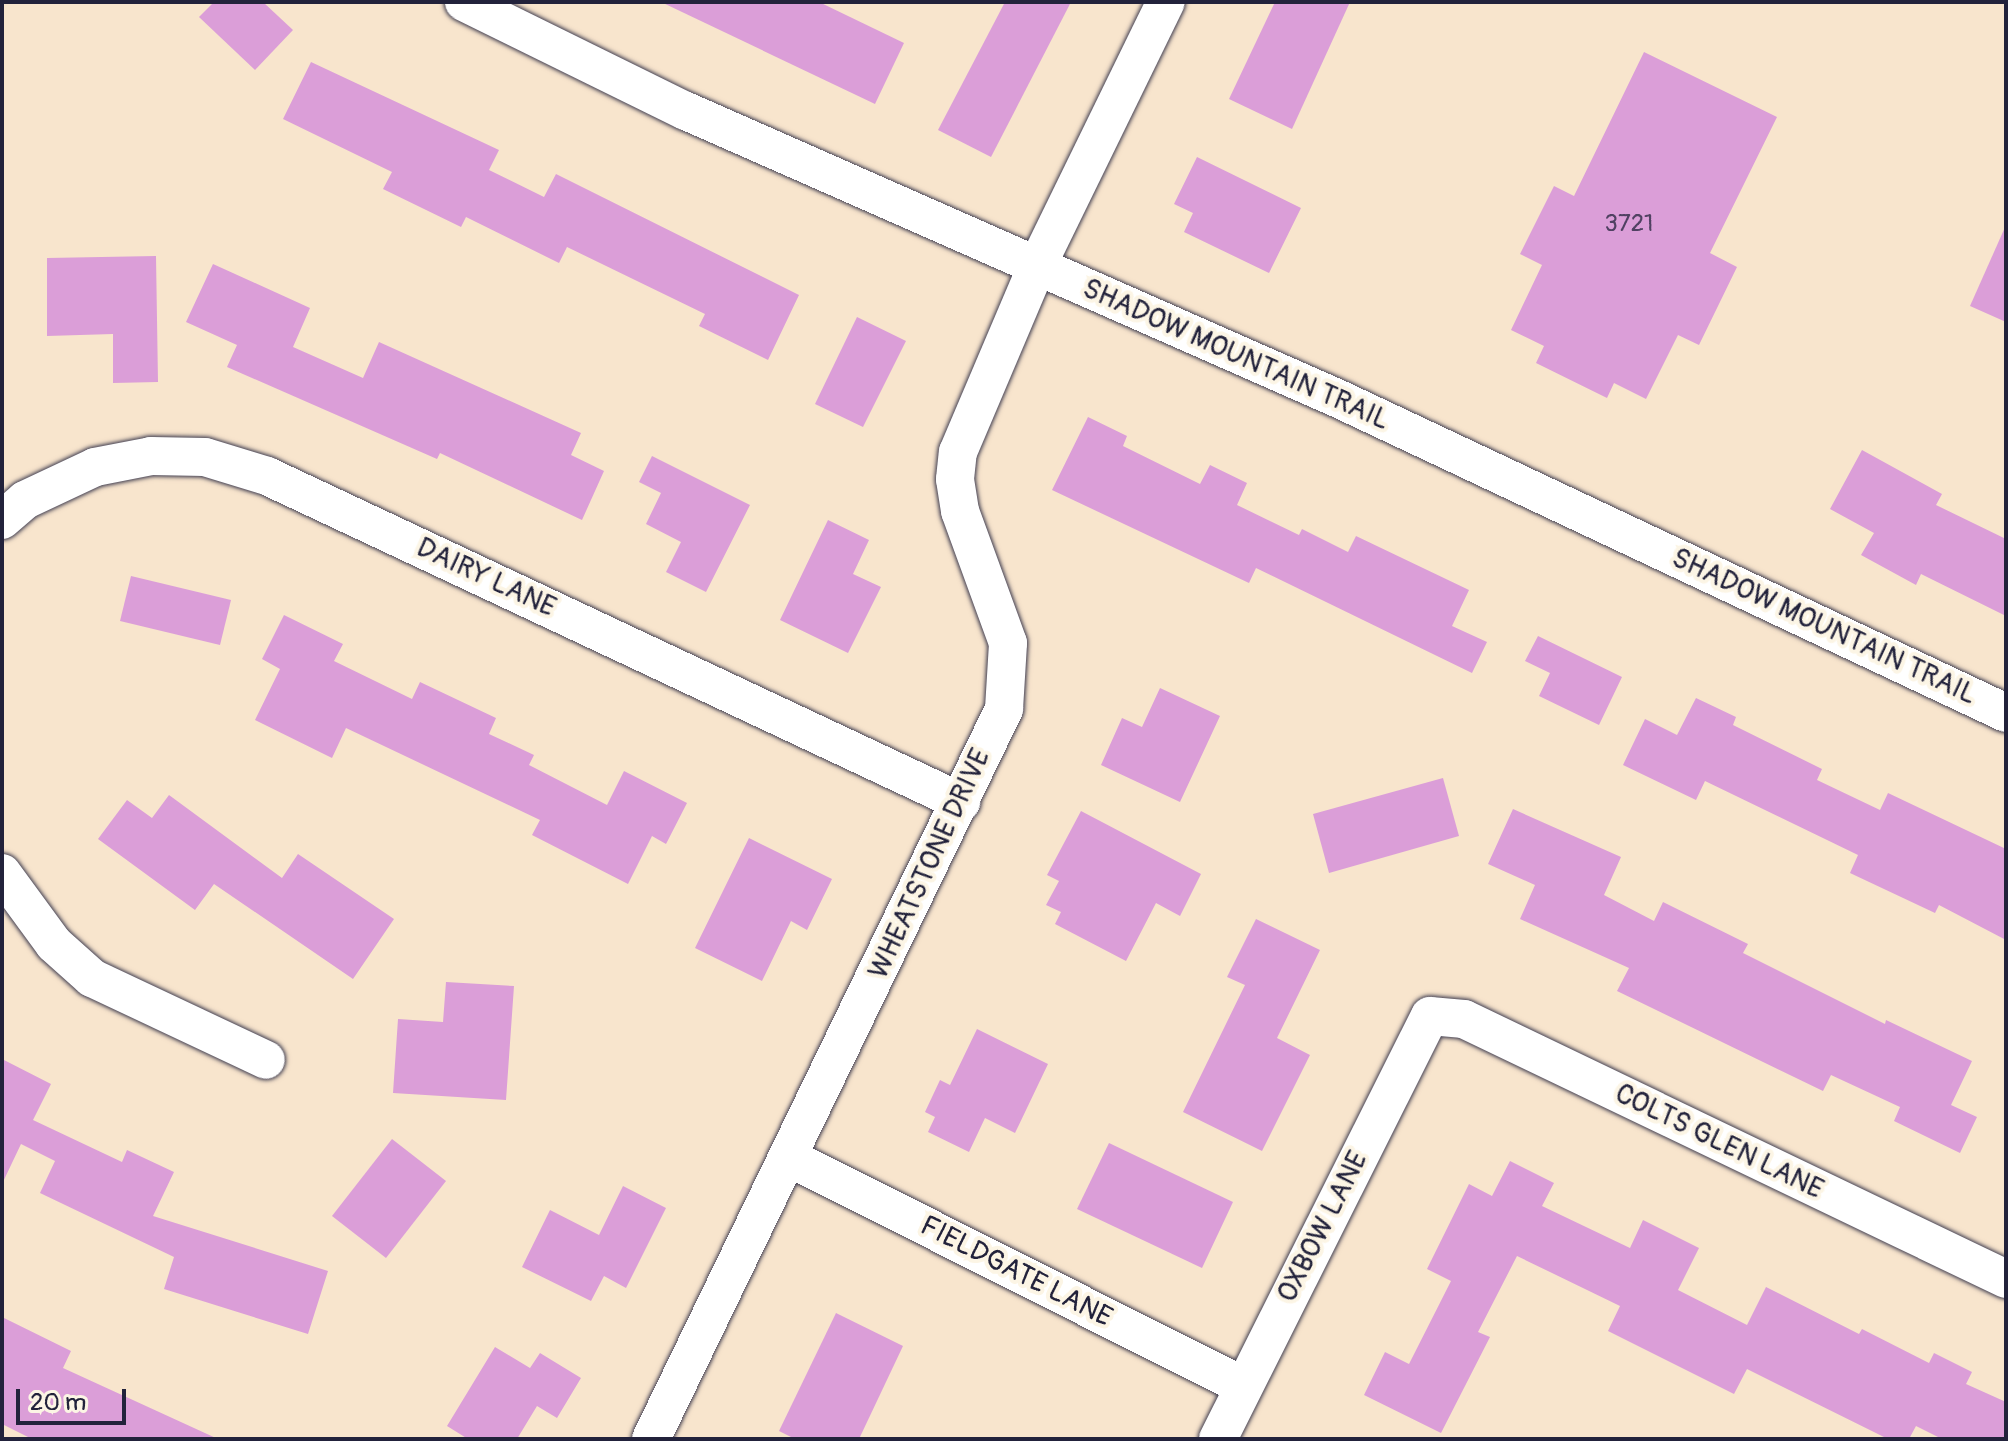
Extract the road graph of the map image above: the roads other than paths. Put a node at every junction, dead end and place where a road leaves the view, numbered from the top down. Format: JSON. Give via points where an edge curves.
{"nodes":[{"id":1,"x":464,"y":2,"type":"edge"},
{"id":2,"x":1166,"y":2,"type":"edge"},
{"id":3,"x":1036,"y":268,"type":"junction"},
{"id":4,"x":2,"y":520,"type":"edge"},
{"id":5,"x":2006,"y":713,"type":"edge"},
{"id":6,"x":961,"y":802,"type":"junction"},
{"id":7,"x":2,"y":873,"type":"edge"},
{"id":8,"x":1430,"y":1016,"type":"joint"},
{"id":9,"x":266,"y":1060,"type":"dead end"},
{"id":10,"x":790,"y":1158,"type":"junction"},
{"id":11,"x":2006,"y":1279,"type":"edge"},
{"id":12,"x":1243,"y":1386,"type":"junction"},
{"id":13,"x":651,"y":1439,"type":"edge"},
{"id":14,"x":1218,"y":1439,"type":"edge"}],
"edges":[{"from":1,"to":3,"type":"street","name":"SHADOW MOUNTAIN TRAIL","via":[[686,111]]},
{"from":2,"to":3,"type":"street","name":"WHEATSTONE DRIVE"},
{"from":3,"to":5,"type":"street","name":"SHADOW MOUNTAIN TRAIL","via":[[1354,406]]},
{"from":3,"to":6,"type":"street","name":"WHEATSTONE DRIVE","via":[[958,452],[960,511],[1008,643],[1004,709]]},
{"from":4,"to":6,"type":"street","name":"DAIRY LANE","via":[[25,500],[95,467],[151,456],[205,457],[267,476]]},
{"from":6,"to":10,"type":"street","name":"WHEATSTONE DRIVE"},
{"from":7,"to":9,"type":"street","via":[[54,944],[92,978]]},
{"from":8,"to":11,"type":"street","name":"COLTS GLEN LANE","via":[[1464,1019]]},
{"from":8,"to":12,"type":"street","name":"OXBOW LANE"},
{"from":10,"to":12,"type":"street","name":"FIELDGATE LANE"},
{"from":10,"to":13,"type":"street","name":"WHEATSTONE DRIVE"},
{"from":12,"to":14,"type":"street","name":"OXBOW LANE"}]}
